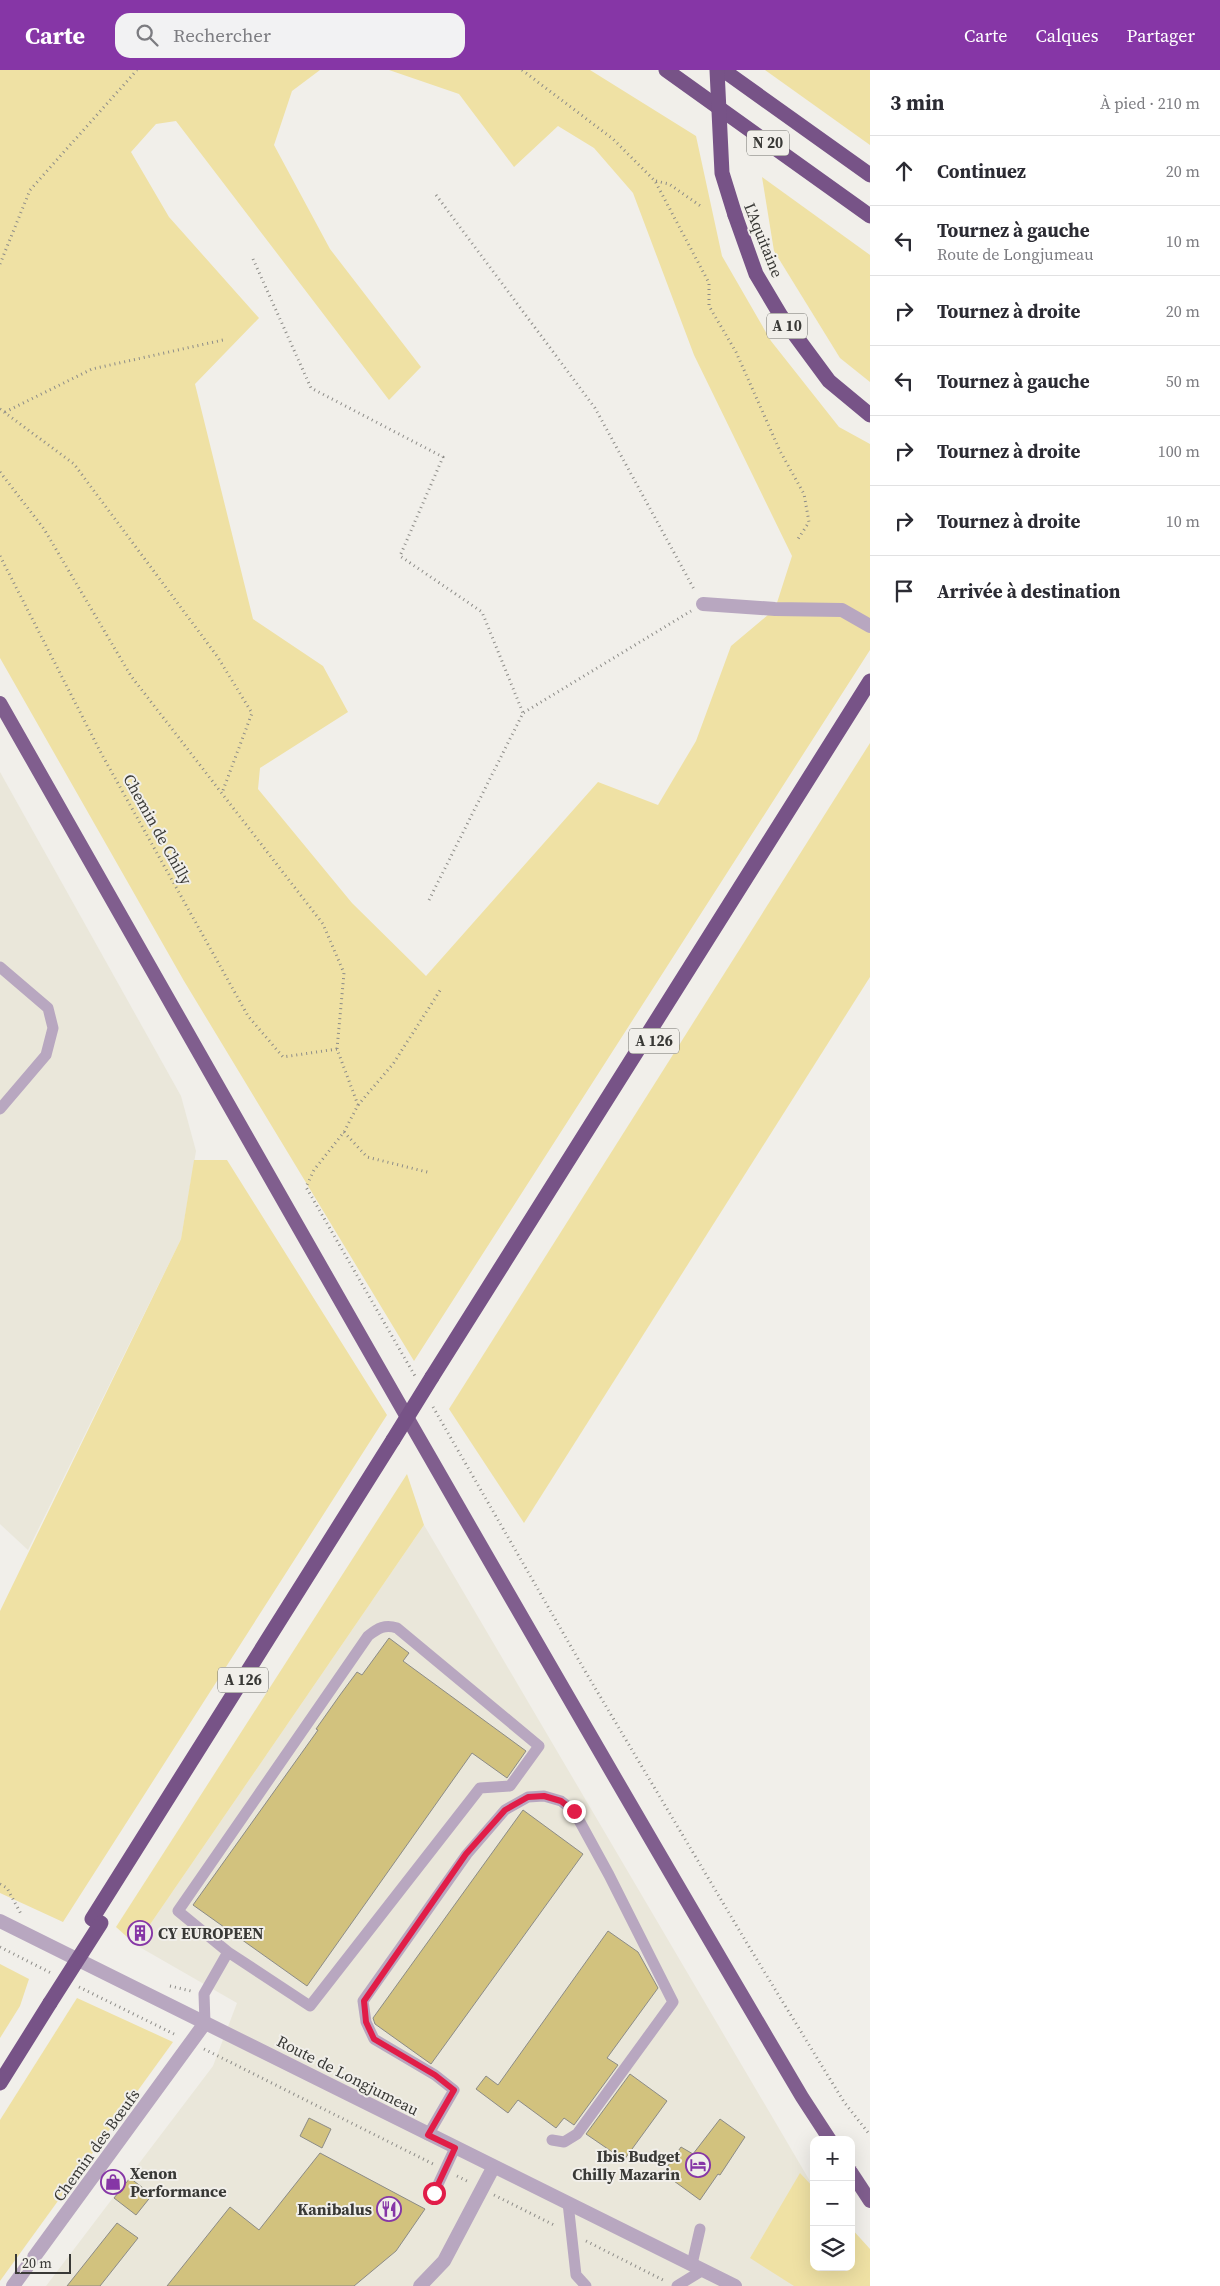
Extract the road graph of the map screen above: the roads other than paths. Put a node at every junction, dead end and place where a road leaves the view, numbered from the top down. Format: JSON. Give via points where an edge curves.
{"nodes":[{"id":1,"x":666,"y":70,"type":"edge"},
{"id":2,"x":717,"y":70,"type":"edge"},
{"id":3,"x":723,"y":70,"type":"edge"},
{"id":4,"x":870,"y":175,"type":"edge"},
{"id":5,"x":870,"y":216,"type":"edge"},
{"id":6,"x":870,"y":415,"type":"edge"},
{"id":7,"x":703,"y":604,"type":"road end"},
{"id":8,"x":870,"y":626,"type":"edge"},
{"id":9,"x":868,"y":689,"type":"edge"},
{"id":10,"x":0,"y":703,"type":"edge"},
{"id":11,"x":0,"y":967,"type":"edge"},
{"id":12,"x":0,"y":1109,"type":"edge"},
{"id":13,"x":0,"y":1921,"type":"edge"},
{"id":14,"x":228,"y":1952,"type":"junction"},
{"id":15,"x":47,"y":2000,"type":"junction"},
{"id":16,"x":205,"y":2023,"type":"junction"},
{"id":17,"x":0,"y":2066,"type":"edge"},
{"id":18,"x":0,"y":2083,"type":"edge"},
{"id":19,"x":428,"y":2135,"type":"junction"},
{"id":20,"x":827,"y":2136,"type":"edge"},
{"id":21,"x":552,"y":2140,"type":"dead end"},
{"id":22,"x":455,"y":2148,"type":"junction"},
{"id":23,"x":493,"y":2168,"type":"junction"},
{"id":24,"x":855,"y":2178,"type":"edge"},
{"id":25,"x":434,"y":2193,"type":"dead end"},
{"id":26,"x":870,"y":2201,"type":"edge"},
{"id":27,"x":568,"y":2203,"type":"junction"},
{"id":28,"x":700,"y":2229,"type":"dead end"},
{"id":29,"x":697,"y":2267,"type":"junction"},
{"id":30,"x":576,"y":2282,"type":"edge"},
{"id":31,"x":13,"y":2286,"type":"edge"},
{"id":32,"x":420,"y":2286,"type":"edge"},
{"id":33,"x":586,"y":2286,"type":"edge"},
{"id":34,"x":678,"y":2286,"type":"edge"},
{"id":35,"x":733,"y":2286,"type":"edge"}],
"edges":[{"from":1,"to":5,"type":"highway","number":"N 20"},
{"from":2,"to":6,"type":"highway","name":"L'Aquitaine","number":"A 10","bridge":true,"via":[[722,173],[756,274],[781,316],[829,381]]},
{"from":3,"to":4,"type":"highway","number":"N 20"},
{"from":7,"to":8,"type":"street","via":[[842,610]]},
{"from":9,"to":15,"type":"highway","number":"A 126","bridge":true},
{"from":10,"to":20,"type":"highway","via":[[633,1810]]},
{"from":11,"to":12,"type":"lane","via":[[48,1008],[53,1028],[46,1056]]},
{"from":13,"to":16,"type":"street","name":"Route de Longjumeau"},
{"from":14,"to":14,"type":"lane","via":[[178,1911],[368,1636],[376,1629],[389,1625],[397,1628],[539,1746],[510,1786],[480,1788],[310,2006]]},
{"from":14,"to":16,"type":"lane","via":[[204,1994]]},
{"from":15,"to":17,"type":"highway","number":"A 126"},
{"from":15,"to":18,"type":"highway","number":"A 126"},
{"from":16,"to":19,"type":"street","name":"Route de Longjumeau"},
{"from":16,"to":31,"type":"street","name":"Chemin des Bœufs"},
{"from":19,"to":21,"type":"lane","via":[[454,2090],[374,2039],[366,2022],[364,2001],[466,1854],[505,1810],[528,1797],[544,1796],[561,1801],[574,1811],[673,2002],[577,2134],[564,2142]]},
{"from":19,"to":22,"type":"street","name":"Route de Longjumeau"},
{"from":22,"to":23,"type":"street","name":"Route de Longjumeau"},
{"from":22,"to":25,"type":"lane"},
{"from":23,"to":27,"type":"street","name":"Route de Longjumeau"},
{"from":23,"to":32,"type":"street","via":[[444,2261]]},
{"from":24,"to":26,"type":"highway"},
{"from":27,"to":29,"type":"street","name":"Route de Longjumeau"},
{"from":27,"to":30,"type":"lane"},
{"from":28,"to":29,"type":"lane"},
{"from":29,"to":34,"type":"lane"},
{"from":29,"to":35,"type":"street","name":"Route de Longjumeau"},
{"from":30,"to":33,"type":"lane"}]}
